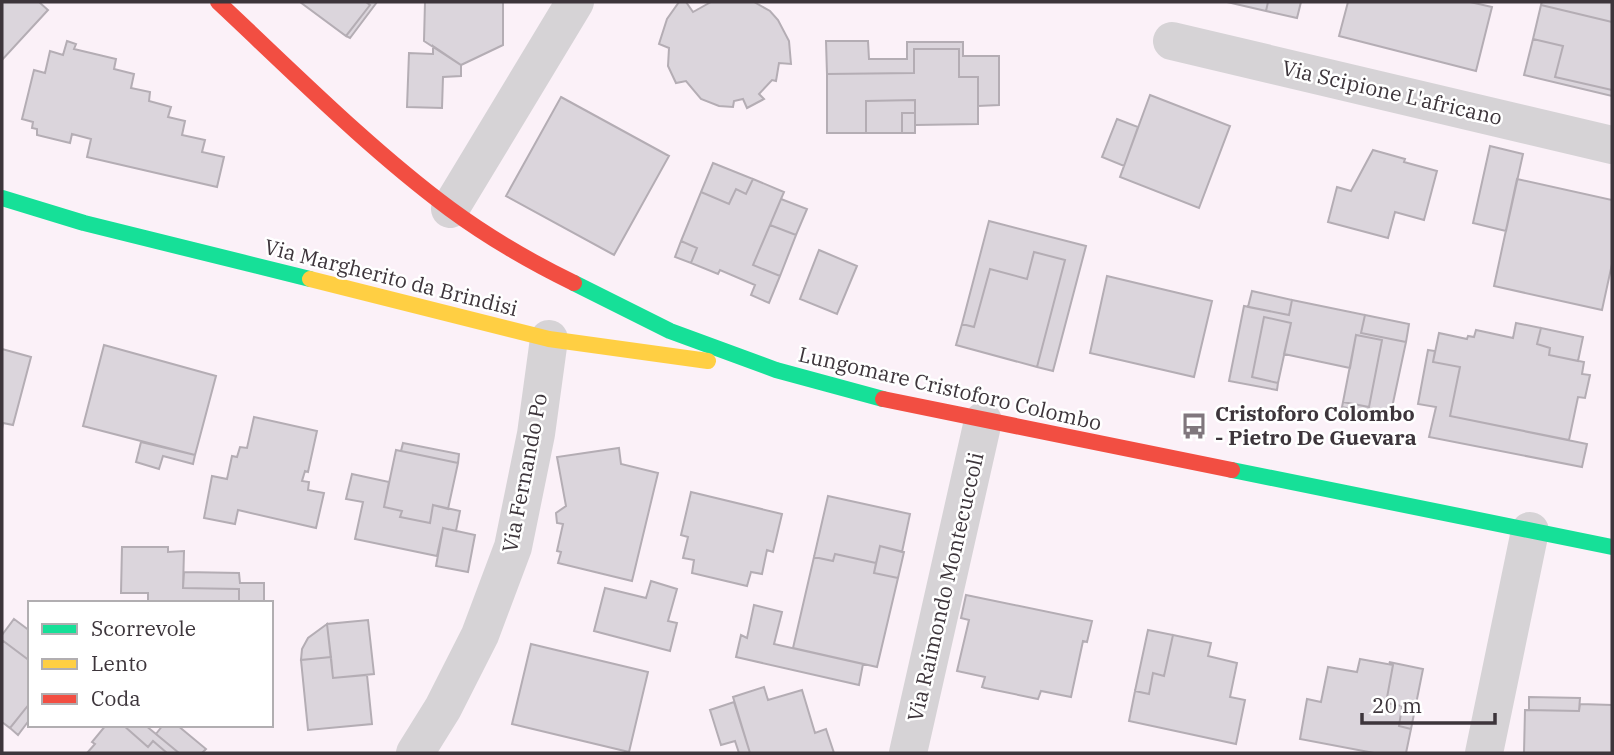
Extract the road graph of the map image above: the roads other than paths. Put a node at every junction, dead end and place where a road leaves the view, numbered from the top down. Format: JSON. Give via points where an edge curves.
{"nodes":[{"id":1,"x":218,"y":2,"type":"edge"},
{"id":2,"x":575,"y":2,"type":"edge"},
{"id":3,"x":1172,"y":41,"type":"dead end"},
{"id":4,"x":1612,"y":145,"type":"edge"},
{"id":5,"x":2,"y":198,"type":"edge"},
{"id":6,"x":450,"y":209,"type":"junction"},
{"id":7,"x":549,"y":339,"type":"junction"},
{"id":8,"x":776,"y":370,"type":"junction"},
{"id":9,"x":983,"y":421,"type":"junction"},
{"id":10,"x":1530,"y":531,"type":"junction"},
{"id":11,"x":1612,"y":547,"type":"edge"},
{"id":12,"x":415,"y":753,"type":"edge"},
{"id":13,"x":908,"y":753,"type":"edge"},
{"id":14,"x":1484,"y":753,"type":"edge"}],
"edges":[{"from":1,"to":6,"type":"main road","name":"Lungomare Cristoforo Colombo","via":[[376,149]]},
{"from":2,"to":6,"type":"street"},
{"from":3,"to":4,"type":"street","name":"Via Scipione L'africano"},
{"from":5,"to":7,"type":"main road","name":"Via Margherito da Brindisi","via":[[84,223]]},
{"from":6,"to":8,"type":"main road","name":"Lungomare Cristoforo Colombo","via":[[505,246],[670,331]]},
{"from":7,"to":8,"type":"main road","name":"Via Margherito da Brindisi"},
{"from":7,"to":12,"type":"street","name":"Via Fernando Po","via":[[513,547],[480,635]]},
{"from":8,"to":9,"type":"main road","name":"Lungomare Cristoforo Colombo"},
{"from":9,"to":10,"type":"main road","name":"Lungomare Cristoforo Colombo"},
{"from":9,"to":13,"type":"street","name":"Via Raimondo Montecuccoli"},
{"from":10,"to":11,"type":"main road","name":"Lungomare Cristoforo Colombo"},
{"from":10,"to":14,"type":"street"}]}
